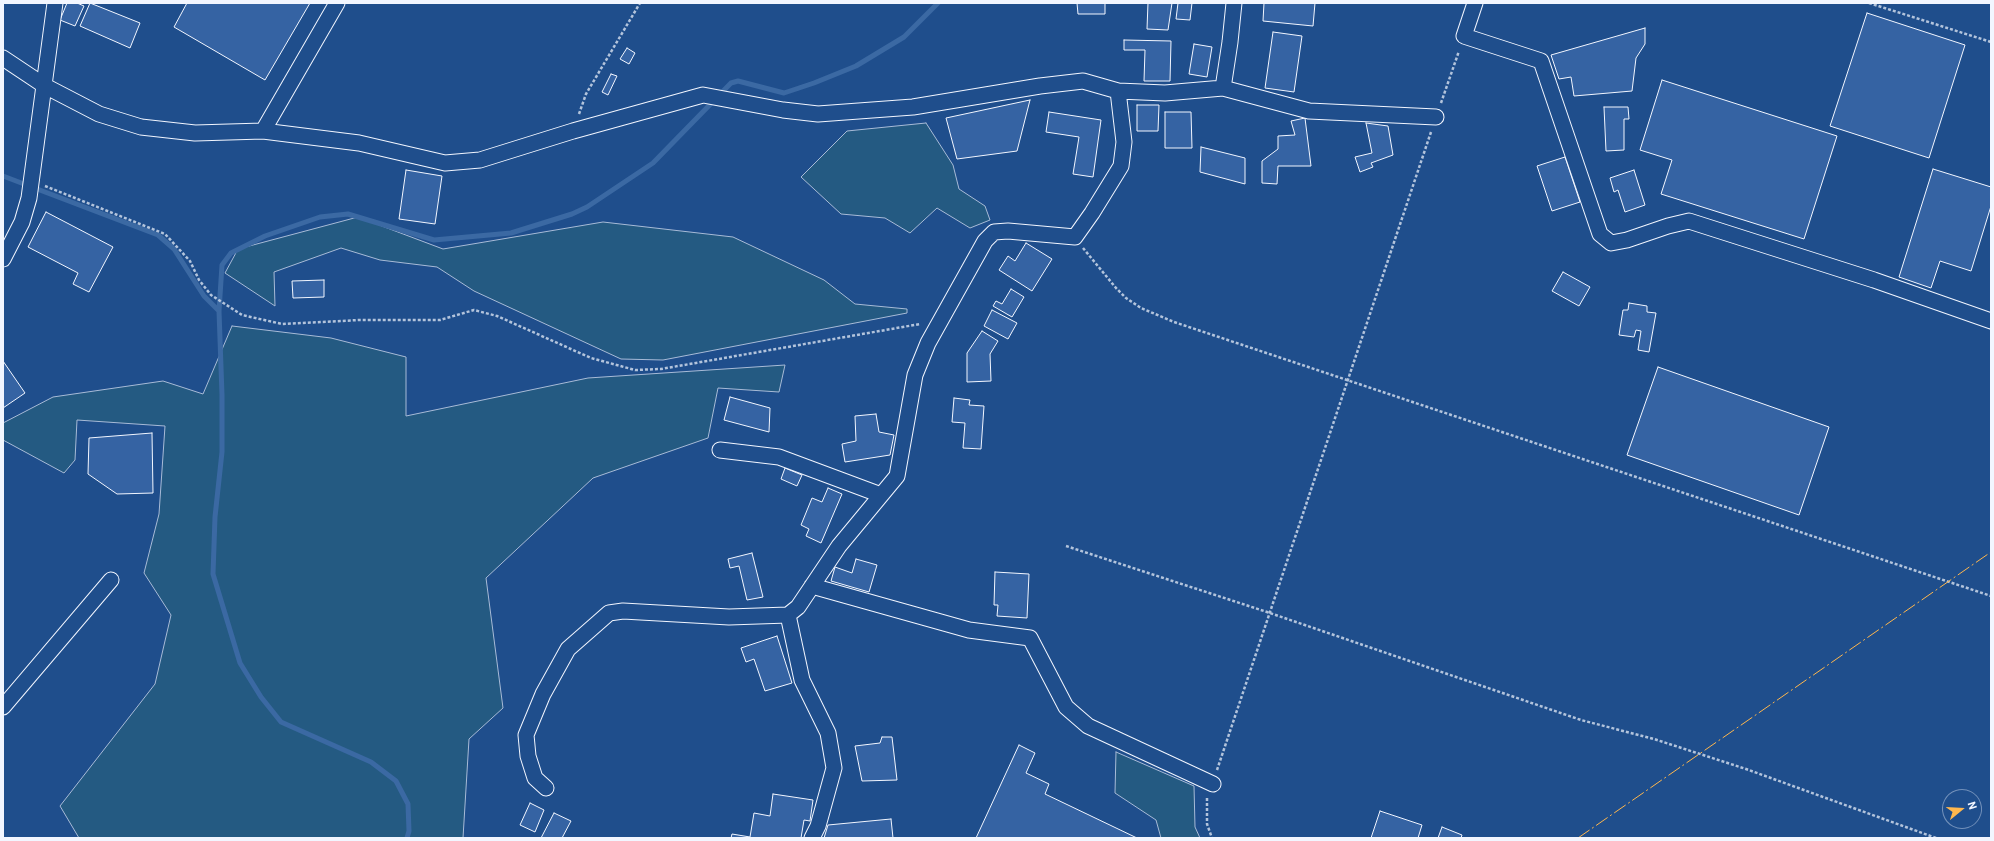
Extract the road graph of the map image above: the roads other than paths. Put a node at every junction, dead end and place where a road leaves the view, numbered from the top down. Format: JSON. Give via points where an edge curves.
{"nodes":[{"id":1,"x":55,"y":3,"type":"edge"},
{"id":2,"x":337,"y":3,"type":"edge"},
{"id":3,"x":1234,"y":3,"type":"edge"},
{"id":4,"x":1475,"y":3,"type":"edge"},
{"id":5,"x":3,"y":58,"type":"edge"},
{"id":6,"x":45,"y":86,"type":"junction"},
{"id":7,"x":1223,"y":88,"type":"junction"},
{"id":8,"x":1118,"y":91,"type":"junction"},
{"id":9,"x":1436,"y":117,"type":"road end"},
{"id":10,"x":263,"y":131,"type":"junction"},
{"id":11,"x":3,"y":259,"type":"edge"},
{"id":12,"x":1991,"y":321,"type":"edge"},
{"id":13,"x":720,"y":450,"type":"dead end"},
{"id":14,"x":881,"y":495,"type":"junction"},
{"id":15,"x":111,"y":580,"type":"dead end"},
{"id":16,"x":812,"y":586,"type":"junction"},
{"id":17,"x":788,"y":615,"type":"junction"},
{"id":18,"x":3,"y":707,"type":"edge"},
{"id":19,"x":1213,"y":784,"type":"road end"},
{"id":20,"x":546,"y":788,"type":"dead end"},
{"id":21,"x":812,"y":838,"type":"edge"}],
"edges":[{"from":1,"to":6,"type":"street"},
{"from":2,"to":10,"type":"street"},
{"from":3,"to":7,"type":"street"},
{"from":4,"to":12,"type":"street","via":[[1464,36],[1541,61],[1600,234],[1610,243],[1689,221],[1874,280]]},
{"from":5,"to":6,"type":"street"},
{"from":6,"to":10,"type":"street","via":[[99,114],[142,127],[195,133]]},
{"from":6,"to":11,"type":"street","via":[[29,198],[22,222]]},
{"from":7,"to":8,"type":"street","via":[[1164,93]]},
{"from":7,"to":9,"type":"street","via":[[1309,111]]},
{"from":8,"to":10,"type":"street","via":[[1083,81],[913,107],[818,114],[703,95],[480,160],[445,162],[359,143]]},
{"from":8,"to":14,"type":"street","via":[[1124,142],[1121,166],[1075,237],[1008,230],[994,232],[985,241],[928,343],[915,375],[897,476]]},
{"from":13,"to":14,"type":"street","via":[[778,457]]},
{"from":14,"to":16,"type":"street","via":[[839,546]]},
{"from":15,"to":18,"type":"street"},
{"from":16,"to":17,"type":"street","via":[[798,607]]},
{"from":16,"to":19,"type":"street","via":[[969,630],[1030,638],[1066,707],[1088,726]]},
{"from":17,"to":20,"type":"street","via":[[729,617],[623,611],[609,613],[568,649],[543,694],[526,735],[528,756],[535,778]]},
{"from":17,"to":21,"type":"street","via":[[802,680],[828,733],[834,768],[818,826]]}]}
